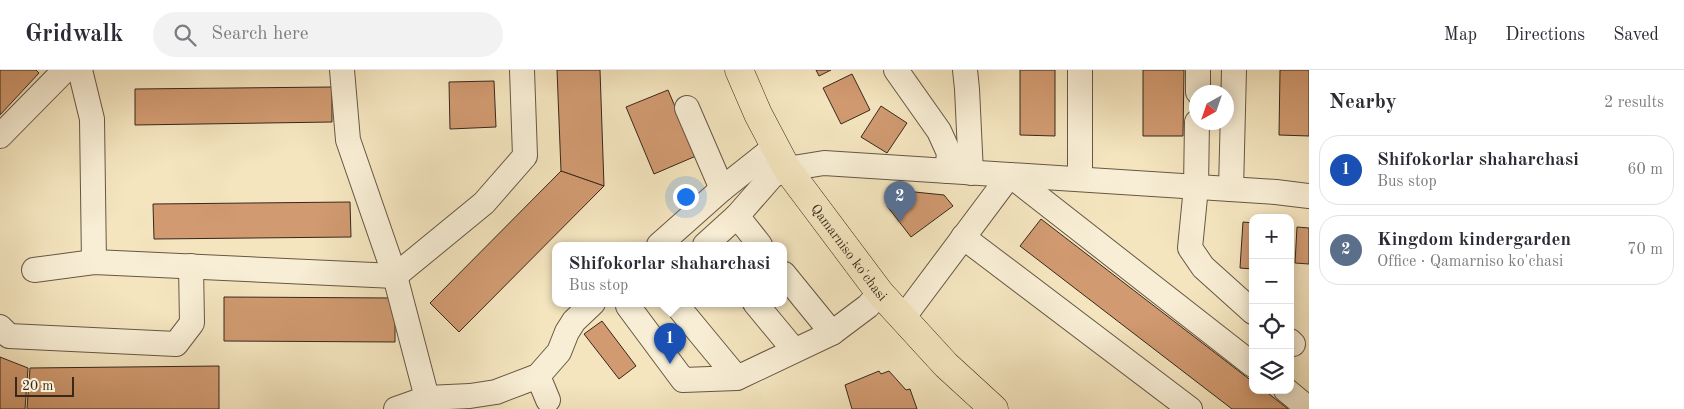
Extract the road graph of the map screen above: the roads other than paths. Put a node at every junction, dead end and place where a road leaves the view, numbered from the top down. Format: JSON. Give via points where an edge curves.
{"nodes":[{"id":1,"x":65,"y":70,"type":"edge"},
{"id":2,"x":80,"y":70,"type":"edge"},
{"id":3,"x":342,"y":70,"type":"edge"},
{"id":4,"x":522,"y":70,"type":"edge"},
{"id":5,"x":722,"y":70,"type":"edge"},
{"id":6,"x":738,"y":70,"type":"edge"},
{"id":7,"x":896,"y":70,"type":"edge"},
{"id":8,"x":965,"y":70,"type":"edge"},
{"id":9,"x":1080,"y":70,"type":"edge"},
{"id":10,"x":1198,"y":70,"type":"edge"},
{"id":11,"x":1234,"y":70,"type":"edge"},
{"id":12,"x":1198,"y":85,"type":"edge"},
{"id":13,"x":687,"y":108,"type":"dead end"},
{"id":14,"x":1197,"y":130,"type":"edge"},
{"id":15,"x":0,"y":136,"type":"edge"},
{"id":16,"x":774,"y":162,"type":"junction"},
{"id":17,"x":947,"y":171,"type":"junction"},
{"id":18,"x":972,"y":173,"type":"junction"},
{"id":19,"x":1010,"y":175,"type":"junction"},
{"id":20,"x":1080,"y":179,"type":"junction"},
{"id":21,"x":1196,"y":187,"type":"junction"},
{"id":22,"x":722,"y":189,"type":"junction"},
{"id":23,"x":1231,"y":189,"type":"junction"},
{"id":24,"x":1309,"y":196,"type":"edge"},
{"id":25,"x":737,"y":216,"type":"junction"},
{"id":26,"x":963,"y":237,"type":"junction"},
{"id":27,"x":662,"y":242,"type":"edge"},
{"id":28,"x":710,"y":242,"type":"edge"},
{"id":29,"x":758,"y":242,"type":"edge"},
{"id":30,"x":94,"y":262,"type":"junction"},
{"id":31,"x":191,"y":266,"type":"junction"},
{"id":32,"x":34,"y":270,"type":"dead end"},
{"id":33,"x":395,"y":276,"type":"junction"},
{"id":34,"x":787,"y":278,"type":"edge"},
{"id":35,"x":874,"y":300,"type":"junction"},
{"id":36,"x":589,"y":307,"type":"edge"},
{"id":37,"x":629,"y":307,"type":"edge"},
{"id":38,"x":678,"y":307,"type":"edge"},
{"id":39,"x":757,"y":307,"type":"edge"},
{"id":40,"x":1249,"y":308,"type":"edge"},
{"id":41,"x":903,"y":318,"type":"junction"},
{"id":42,"x":0,"y":327,"type":"edge"},
{"id":43,"x":832,"y":333,"type":"junction"},
{"id":44,"x":794,"y":350,"type":"junction"},
{"id":45,"x":1249,"y":362,"type":"edge"},
{"id":46,"x":538,"y":376,"type":"junction"},
{"id":47,"x":737,"y":378,"type":"junction"},
{"id":48,"x":1291,"y":394,"type":"edge"},
{"id":49,"x":548,"y":400,"type":"dead end"},
{"id":50,"x":432,"y":403,"type":"edge"},
{"id":51,"x":396,"y":409,"type":"edge"},
{"id":52,"x":968,"y":409,"type":"edge"},
{"id":53,"x":994,"y":409,"type":"edge"},
{"id":54,"x":1190,"y":409,"type":"edge"},
{"id":55,"x":1309,"y":409,"type":"edge"}],
"edges":[{"from":1,"to":15,"type":"street"},
{"from":2,"to":30,"type":"street","via":[[92,119]]},
{"from":3,"to":33,"type":"street","via":[[348,140]]},
{"from":4,"to":33,"type":"street","via":[[525,156],[484,203]]},
{"from":5,"to":16,"type":"main road","name":"Qamarniso ko'chasi"},
{"from":6,"to":16,"type":"main road","name":"Qamarniso ko'chasi"},
{"from":7,"to":17,"type":"street","via":[[940,130],[949,153]]},
{"from":8,"to":18,"type":"street"},
{"from":9,"to":20,"type":"street"},
{"from":10,"to":12,"type":"street"},
{"from":11,"to":23,"type":"street"},
{"from":13,"to":22,"type":"street"},
{"from":14,"to":21,"type":"street"},
{"from":16,"to":17,"type":"street"},
{"from":16,"to":22,"type":"street"},
{"from":16,"to":25,"type":"street"},
{"from":16,"to":35,"type":"main road","name":"Qamarniso ko'chasi"},
{"from":17,"to":18,"type":"street"},
{"from":18,"to":19,"type":"street"},
{"from":19,"to":20,"type":"street"},
{"from":19,"to":26,"type":"street"},
{"from":19,"to":45,"type":"street"},
{"from":20,"to":21,"type":"street"},
{"from":21,"to":23,"type":"street"},
{"from":21,"to":40,"type":"street","via":[[1190,248],[1203,267]]},
{"from":22,"to":27,"type":"street"},
{"from":23,"to":24,"type":"street"},
{"from":25,"to":28,"type":"street"},
{"from":25,"to":29,"type":"street"},
{"from":26,"to":41,"type":"street"},
{"from":26,"to":54,"type":"street"},
{"from":30,"to":31,"type":"street"},
{"from":30,"to":32,"type":"street"},
{"from":31,"to":33,"type":"street"},
{"from":31,"to":42,"type":"street","via":[[192,323],[176,344],[9,336]]},
{"from":33,"to":50,"type":"street"},
{"from":34,"to":43,"type":"street"},
{"from":35,"to":41,"type":"main road","name":"Qamarniso ko'chasi"},
{"from":35,"to":43,"type":"street"},
{"from":35,"to":52,"type":"main road","name":"Qamarniso ko'chasi","via":[[935,376]]},
{"from":36,"to":46,"type":"street","via":[[574,321],[558,352]]},
{"from":37,"to":47,"type":"street","via":[[683,380]]},
{"from":38,"to":47,"type":"street"},
{"from":39,"to":44,"type":"street"},
{"from":41,"to":53,"type":"main road","name":"Qamarniso ko'chasi","via":[[946,365]]},
{"from":43,"to":44,"type":"street"},
{"from":44,"to":47,"type":"street"},
{"from":46,"to":49,"type":"street"},
{"from":46,"to":50,"type":"street","via":[[496,392]]},
{"from":48,"to":55,"type":"street"},
{"from":50,"to":51,"type":"street"}]}
